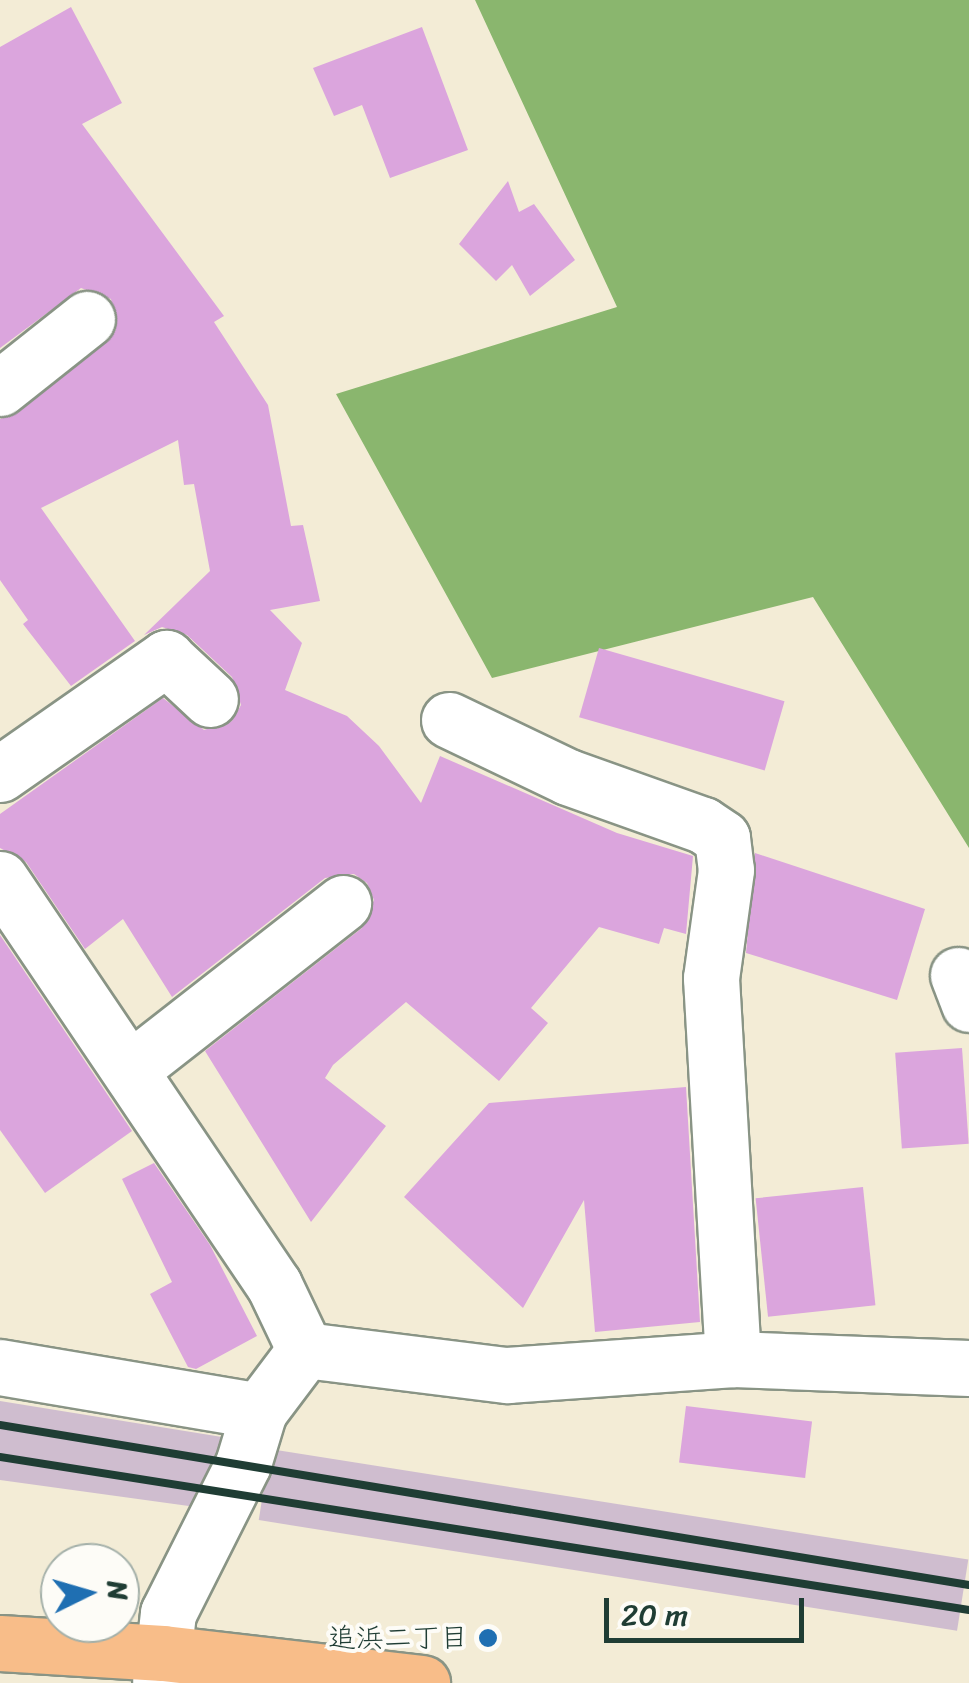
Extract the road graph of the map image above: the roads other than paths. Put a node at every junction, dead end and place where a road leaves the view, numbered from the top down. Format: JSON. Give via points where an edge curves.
{"nodes":[{"id":1,"x":87,"y":319,"type":"dead end"},
{"id":2,"x":0,"y":388,"type":"edge"},
{"id":3,"x":210,"y":698,"type":"dead end"},
{"id":4,"x":449,"y":720,"type":"dead end"},
{"id":5,"x":0,"y":774,"type":"edge"},
{"id":6,"x":0,"y":879,"type":"edge"},
{"id":7,"x":343,"y":903,"type":"dead end"},
{"id":8,"x":132,"y":1068,"type":"junction"},
{"id":9,"x":305,"y":1350,"type":"junction"},
{"id":10,"x":733,"y":1359,"type":"junction"},
{"id":11,"x":0,"y":1367,"type":"edge"},
{"id":12,"x":969,"y":1368,"type":"edge"},
{"id":13,"x":259,"y":1411,"type":"junction"},
{"id":14,"x":0,"y":1644,"type":"edge"},
{"id":15,"x":162,"y":1668,"type":"edge"},
{"id":16,"x":422,"y":1683,"type":"edge"}],
"edges":[{"from":1,"to":2,"type":"street"},
{"from":3,"to":5,"type":"street","via":[[166,658]]},
{"from":4,"to":10,"type":"street","via":[[568,777],[703,825],[722,838],[726,870],[711,978]]},
{"from":6,"to":8,"type":"street"},
{"from":7,"to":8,"type":"street"},
{"from":8,"to":9,"type":"street","via":[[274,1285]]},
{"from":9,"to":10,"type":"street","via":[[507,1375]]},
{"from":9,"to":13,"type":"street"},
{"from":10,"to":12,"type":"street"},
{"from":11,"to":13,"type":"street"},
{"from":13,"to":15,"type":"street","via":[[243,1464],[168,1613]]},
{"from":14,"to":15,"type":"highway"},
{"from":15,"to":16,"type":"highway"}]}
